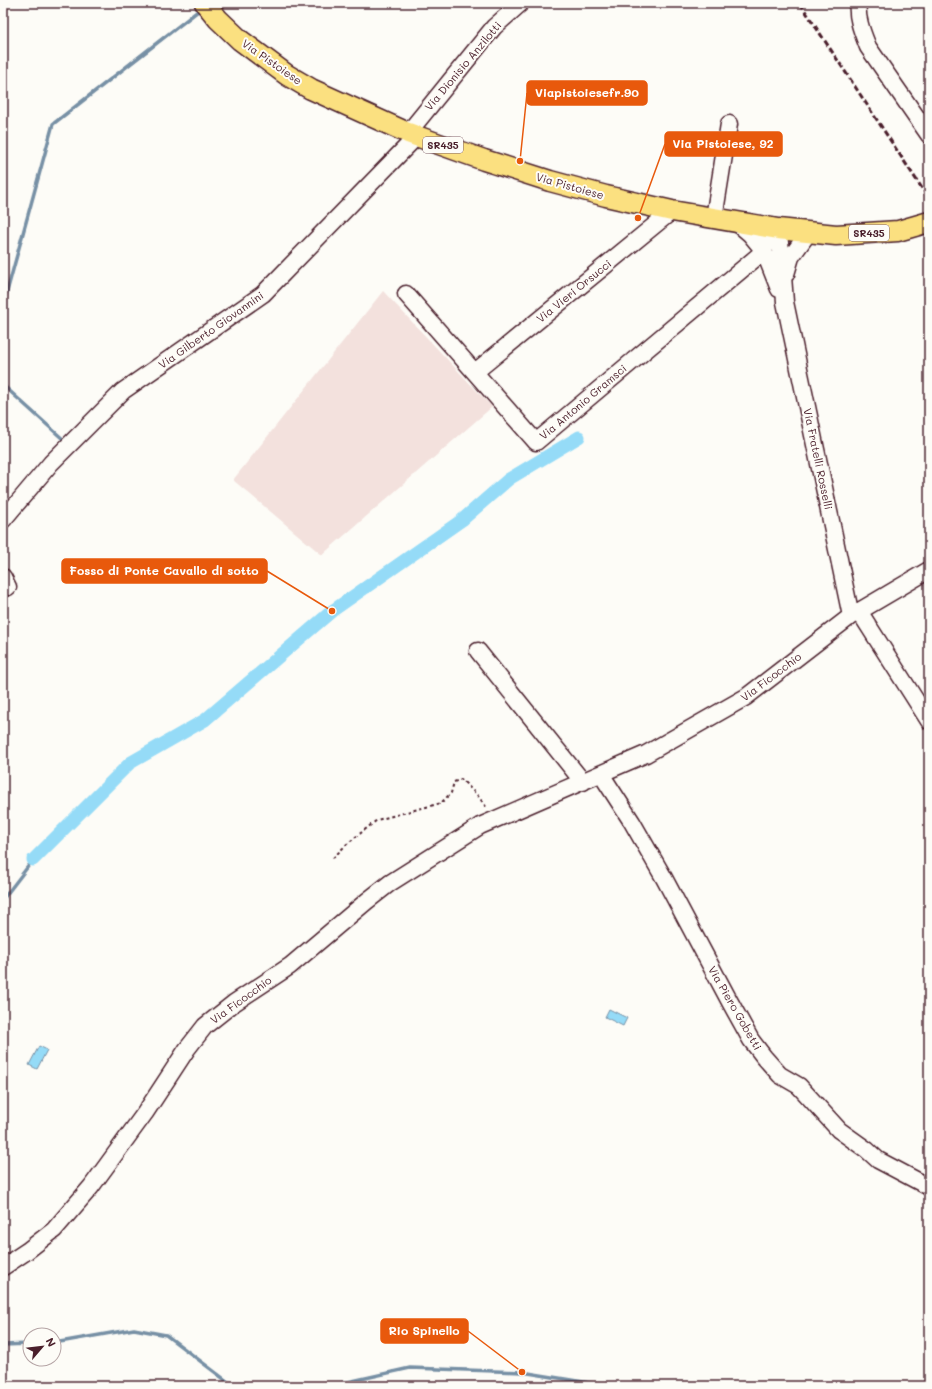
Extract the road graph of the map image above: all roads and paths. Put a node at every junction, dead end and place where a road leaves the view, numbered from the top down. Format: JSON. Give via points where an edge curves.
{"nodes":[{"id":1,"x":205,"y":3,"type":"edge"},
{"id":2,"x":521,"y":3,"type":"edge"},
{"id":3,"x":858,"y":3,"type":"edge"},
{"id":4,"x":729,"y":124,"type":"dead end"},
{"id":5,"x":929,"y":134,"type":"edge"},
{"id":6,"x":413,"y":135,"type":"junction"},
{"id":7,"x":672,"y":211,"type":"junction"},
{"id":8,"x":714,"y":218,"type":"junction"},
{"id":9,"x":736,"y":222,"type":"junction"},
{"id":10,"x":929,"y":222,"type":"edge"},
{"id":11,"x":778,"y":229,"type":"junction"},
{"id":12,"x":809,"y":232,"type":"junction"},
{"id":13,"x":764,"y":251,"type":"junction"},
{"id":14,"x":406,"y":294,"type":"dead end"},
{"id":15,"x":785,"y":302,"type":"junction"},
{"id":16,"x":475,"y":372,"type":"junction"},
{"id":17,"x":3,"y":520,"type":"edge"},
{"id":18,"x":929,"y":570,"type":"edge"},
{"id":19,"x":855,"y":614,"type":"junction"},
{"id":20,"x":478,"y":651,"type":"dead end"},
{"id":21,"x":929,"y":721,"type":"edge"},
{"id":22,"x":601,"y":774,"type":"junction"},
{"id":23,"x":583,"y":782,"type":"junction"},
{"id":24,"x":495,"y":819,"type":"junction"},
{"id":25,"x":333,"y":858,"type":"dead end"},
{"id":26,"x":929,"y":1187,"type":"edge"},
{"id":27,"x":3,"y":1267,"type":"edge"}],
"edges":[{"from":1,"to":6,"type":"main road","name":"Via Pistoiese","number":"SR435","via":[[240,40],[287,75],[320,93]]},
{"from":2,"to":6,"type":"street","name":"Via Dionisio Anzilotti","via":[[494,27]]},
{"from":3,"to":5,"type":"street","via":[[862,31],[868,47]]},
{"from":4,"to":8,"type":"street"},
{"from":6,"to":7,"type":"main road","name":"Via Pistoiese","number":"SR435","via":[[550,181]]},
{"from":6,"to":17,"type":"street","name":"Via Gilberto Giovannini","via":[[263,294],[123,391],[52,463]]},
{"from":7,"to":8,"type":"main road","name":"Via Pistoiese","number":"SR435"},
{"from":7,"to":16,"type":"street","name":"Via Vieri Orsucci"},
{"from":8,"to":9,"type":"main road","name":"Via Pistoiese","number":"SR435"},
{"from":9,"to":11,"type":"main road","name":"Via Pistoiese","number":"SR435"},
{"from":9,"to":13,"type":"street","name":"Via Fratelli Rosselli"},
{"from":10,"to":12,"type":"main road","name":"Via Pistoiese","number":"SR435","via":[[898,231],[836,235]]},
{"from":11,"to":12,"type":"main road","name":"Via Pistoiese","number":"SR435"},
{"from":11,"to":13,"type":"street","via":[[770,236]]},
{"from":11,"to":15,"type":"street","name":"Via Fratelli Rosselli"},
{"from":12,"to":15,"type":"street","name":"Via Fratelli Rosselli","via":[[791,257],[786,275]]},
{"from":13,"to":15,"type":"street","name":"Via Fratelli Rosselli"},
{"from":13,"to":16,"type":"street","name":"Via Antonio Gramsci","via":[[536,442]]},
{"from":14,"to":16,"type":"street","name":"Via Antonio Gramsci"},
{"from":15,"to":19,"type":"street","name":"Via Fratelli Rosselli"},
{"from":18,"to":19,"type":"street","name":"Via Ficocchio"},
{"from":19,"to":21,"type":"street"},
{"from":19,"to":22,"type":"street","name":"Via Ficocchio","via":[[746,697],[646,754]]},
{"from":20,"to":23,"type":"street"},
{"from":22,"to":23,"type":"street","name":"Via Ficocchio"},
{"from":22,"to":26,"type":"street","name":"Via Piero Gobetti","via":[[632,822],[751,1040],[764,1057],[780,1075],[799,1086],[839,1130],[878,1160]]},
{"from":23,"to":24,"type":"street","name":"Via Ficocchio"},
{"from":24,"to":25,"type":"path","via":[[461,779],[454,782],[451,793],[440,803],[377,820]]},
{"from":24,"to":27,"type":"street","name":"Via Ficocchio","via":[[471,831],[390,883],[290,966],[234,1003],[206,1026],[183,1054],[92,1187],[54,1230]]}]}
